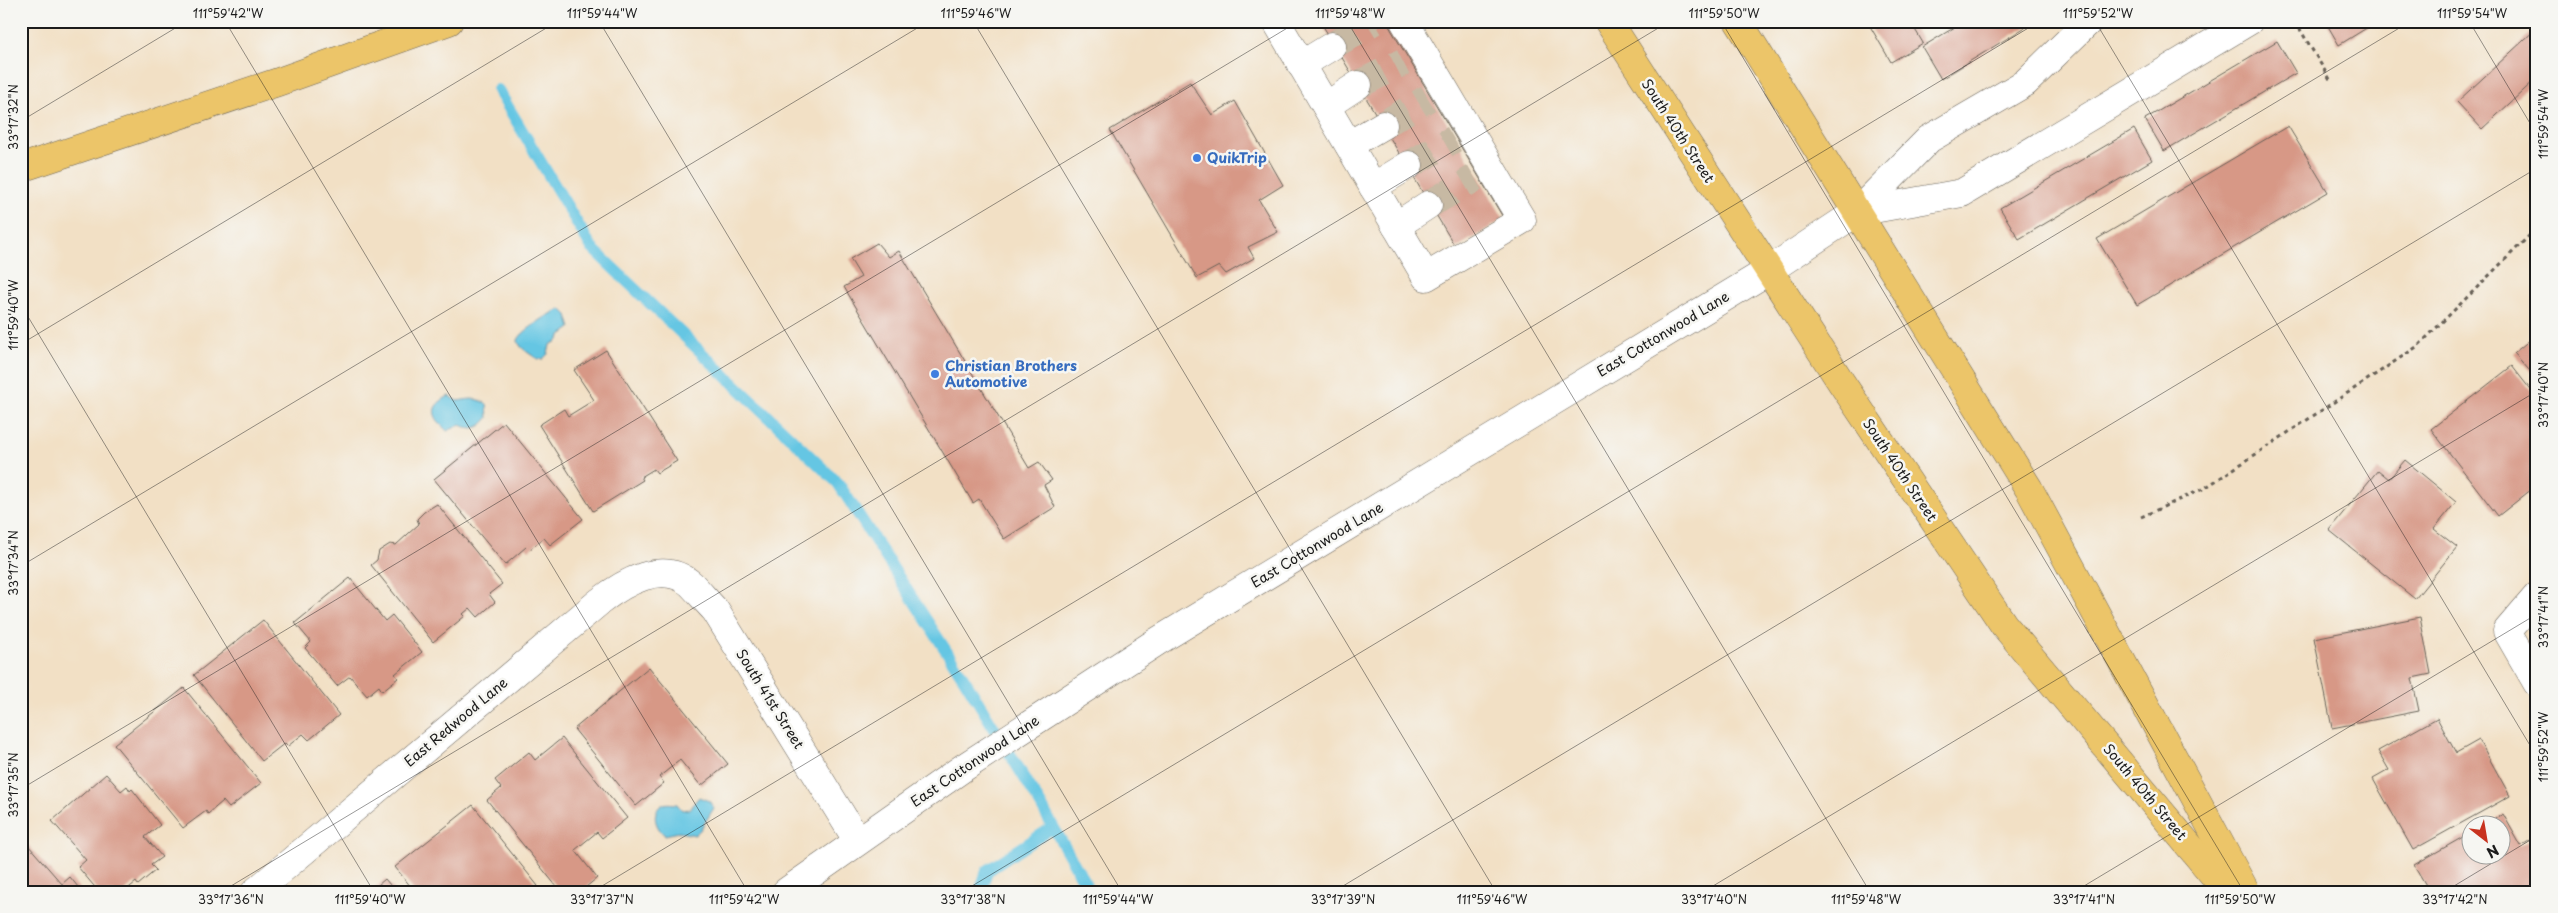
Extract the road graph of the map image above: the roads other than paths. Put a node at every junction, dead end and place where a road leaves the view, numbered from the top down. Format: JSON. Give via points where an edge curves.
{"nodes":[{"id":1,"x":449,"y":21,"type":"edge"},
{"id":2,"x":1404,"y":21,"type":"edge"},
{"id":3,"x":1608,"y":21,"type":"edge"},
{"id":4,"x":1738,"y":21,"type":"edge"},
{"id":5,"x":2089,"y":21,"type":"edge"},
{"id":6,"x":2249,"y":21,"type":"edge"},
{"id":7,"x":1277,"y":22,"type":"edge"},
{"id":8,"x":1332,"y":46,"type":"tunnel mouth"},
{"id":9,"x":1301,"y":65,"type":"junction"},
{"id":10,"x":1358,"y":85,"type":"tunnel mouth"},
{"id":11,"x":1326,"y":106,"type":"junction"},
{"id":12,"x":1383,"y":125,"type":"tunnel mouth"},
{"id":13,"x":1348,"y":145,"type":"junction"},
{"id":14,"x":1409,"y":166,"type":"tunnel mouth"},
{"id":15,"x":21,"y":168,"type":"edge"},
{"id":16,"x":1373,"y":187,"type":"junction"},
{"id":17,"x":1428,"y":205,"type":"tunnel mouth"},
{"id":18,"x":1857,"y":212,"type":"junction"},
{"id":19,"x":1396,"y":226,"type":"junction"},
{"id":20,"x":1768,"y":271,"type":"junction"},
{"id":21,"x":667,"y":573,"type":"joint"},
{"id":22,"x":2537,"y":596,"type":"edge"},
{"id":23,"x":2537,"y":683,"type":"edge"},
{"id":24,"x":857,"y":840,"type":"junction"},
{"id":25,"x":256,"y":892,"type":"edge"},
{"id":26,"x":786,"y":892,"type":"edge"},
{"id":27,"x":2228,"y":892,"type":"edge"},
{"id":28,"x":2246,"y":892,"type":"edge"}],
"edges":[{"from":1,"to":15,"type":"main road"},
{"from":2,"to":19,"type":"street","via":[[1412,56],[1483,173],[1522,220],[1426,277]]},
{"from":3,"to":20,"type":"main road","name":"South 40th Street"},
{"from":4,"to":18,"type":"main road"},
{"from":5,"to":18,"type":"street","via":[[2025,83],[1929,139]]},
{"from":6,"to":18,"type":"street","via":[[1962,193]]},
{"from":7,"to":9,"type":"street"},
{"from":8,"to":9,"type":"street"},
{"from":9,"to":11,"type":"street"},
{"from":10,"to":11,"type":"street"},
{"from":11,"to":13,"type":"street"},
{"from":12,"to":13,"type":"street"},
{"from":13,"to":16,"type":"street"},
{"from":14,"to":16,"type":"street"},
{"from":16,"to":19,"type":"street"},
{"from":17,"to":19,"type":"street"},
{"from":18,"to":20,"type":"street","name":"East Cottonwood Lane"},
{"from":18,"to":28,"type":"main road","via":[[2029,489]]},
{"from":20,"to":24,"type":"street","name":"East Cottonwood Lane","via":[[1158,641]]},
{"from":20,"to":27,"type":"main road","name":"South 40th Street","via":[[2004,625]]},
{"from":21,"to":24,"type":"street","name":"South 41st Street","via":[[689,583],[714,610]]},
{"from":21,"to":25,"type":"street","name":"East Redwood Lane","via":[[650,574],[606,596]]},
{"from":22,"to":23,"type":"street","via":[[2507,631]]},
{"from":24,"to":26,"type":"street","name":"East Cottonwood Lane"}]}
